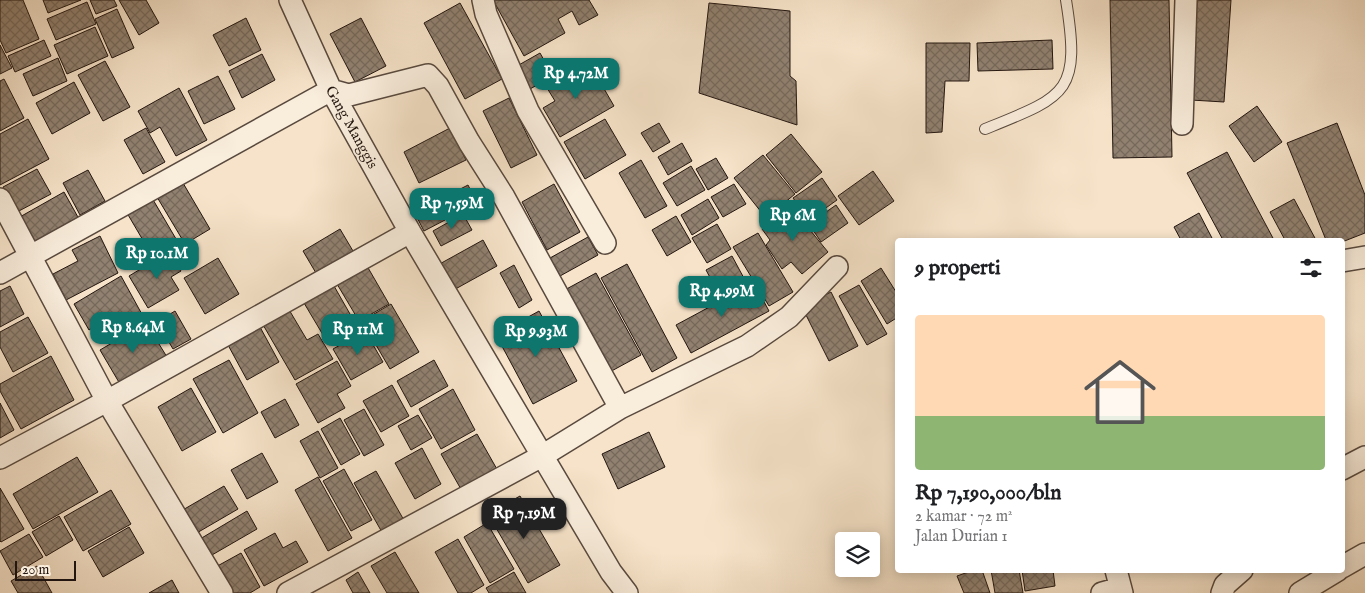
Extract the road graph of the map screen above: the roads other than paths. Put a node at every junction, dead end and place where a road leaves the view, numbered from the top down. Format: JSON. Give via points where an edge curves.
{"nodes":[{"id":1,"x":290,"y":0,"type":"edge"},
{"id":2,"x":483,"y":0,"type":"edge"},
{"id":3,"x":1066,"y":0,"type":"edge"},
{"id":4,"x":1186,"y":0,"type":"edge"},
{"id":5,"x":331,"y":90,"type":"junction"},
{"id":6,"x":1182,"y":124,"type":"dead end"},
{"id":7,"x":985,"y":129,"type":"dead end"},
{"id":8,"x":0,"y":199,"type":"edge"},
{"id":9,"x":410,"y":232,"type":"junction"},
{"id":10,"x":605,"y":243,"type":"dead end"},
{"id":11,"x":1365,"y":257,"type":"edge"},
{"id":12,"x":31,"y":258,"type":"junction"},
{"id":13,"x":1345,"y":260,"type":"edge"},
{"id":14,"x":837,"y":267,"type":"dead end"},
{"id":15,"x":0,"y":273,"type":"edge"},
{"id":16,"x":107,"y":401,"type":"junction"},
{"id":17,"x":620,"y":408,"type":"junction"},
{"id":18,"x":542,"y":456,"type":"junction"},
{"id":19,"x":1365,"y":457,"type":"edge"},
{"id":20,"x":0,"y":458,"type":"edge"},
{"id":21,"x":1345,"y":467,"type":"edge"},
{"id":22,"x":1365,"y":554,"type":"edge"},
{"id":23,"x":1345,"y":565,"type":"edge"},
{"id":24,"x":1239,"y":573,"type":"edge"},
{"id":25,"x":1333,"y":573,"type":"edge"},
{"id":26,"x":222,"y":593,"type":"edge"},
{"id":27,"x":288,"y":593,"type":"edge"},
{"id":28,"x":627,"y":593,"type":"edge"},
{"id":29,"x":1222,"y":593,"type":"edge"},
{"id":30,"x":1300,"y":593,"type":"edge"}],
"edges":[{"from":1,"to":5,"type":"street","name":"Gang Manggis"},
{"from":2,"to":10,"type":"street","via":[[528,111]]},
{"from":3,"to":7,"type":"lane","via":[[1072,46],[1068,78],[1040,106]]},
{"from":4,"to":6,"type":"street"},
{"from":5,"to":9,"type":"street","name":"Gang Manggis"},
{"from":5,"to":12,"type":"street"},
{"from":5,"to":17,"type":"street","via":[[349,95],[422,76],[433,78],[504,197]]},
{"from":8,"to":12,"type":"street"},
{"from":9,"to":16,"type":"street"},
{"from":9,"to":18,"type":"street","name":"Gang Manggis"},
{"from":11,"to":13,"type":"street"},
{"from":12,"to":15,"type":"street"},
{"from":12,"to":16,"type":"street"},
{"from":14,"to":17,"type":"street","via":[[789,317],[761,337]]},
{"from":16,"to":20,"type":"street"},
{"from":16,"to":26,"type":"street"},
{"from":17,"to":18,"type":"street"},
{"from":18,"to":27,"type":"street"},
{"from":18,"to":28,"type":"street","name":"Gang Manggis","via":[[611,572]]},
{"from":19,"to":21,"type":"street"},
{"from":22,"to":23,"type":"street"},
{"from":24,"to":29,"type":"street","via":[[1225,585]]},
{"from":25,"to":30,"type":"street"}]}
